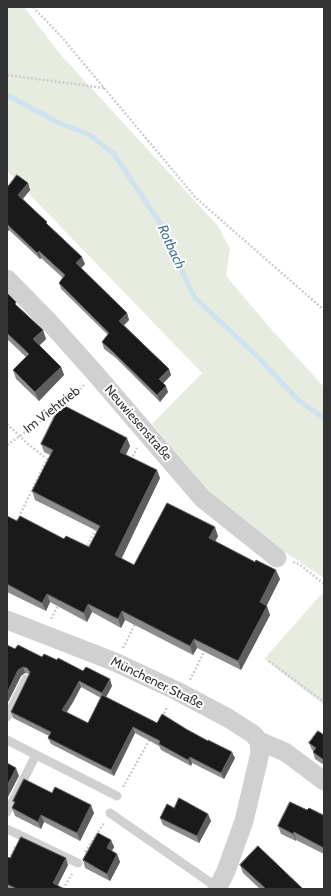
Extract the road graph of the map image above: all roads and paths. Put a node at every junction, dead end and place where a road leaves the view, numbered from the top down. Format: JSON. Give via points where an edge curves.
{"nodes":[{"id":1,"x":33,"y":7,"type":"edge"},
{"id":2,"x":7,"y":75,"type":"edge"},
{"id":3,"x":104,"y":88,"type":"junction"},
{"id":4,"x":7,"y":280,"type":"edge"},
{"id":5,"x":324,"y":310,"type":"edge"},
{"id":6,"x":94,"y":372,"type":"junction"},
{"id":7,"x":7,"y":424,"type":"edge"},
{"id":8,"x":145,"y":431,"type":"junction"},
{"id":9,"x":20,"y":436,"type":"junction"},
{"id":10,"x":7,"y":445,"type":"edge"},
{"id":11,"x":128,"y":466,"type":"edge"},
{"id":12,"x":14,"y":528,"type":"edge"},
{"id":13,"x":96,"y":529,"type":"edge"},
{"id":14,"x":86,"y":550,"type":"edge"},
{"id":15,"x":277,"y":558,"type":"joint"},
{"id":16,"x":324,"y":584,"type":"edge"},
{"id":17,"x":61,"y":599,"type":"edge"},
{"id":18,"x":7,"y":620,"type":"edge"},
{"id":19,"x":136,"y":620,"type":"edge"},
{"id":20,"x":44,"y":634,"type":"junction"},
{"id":21,"x":207,"y":646,"type":"edge"},
{"id":22,"x":269,"y":661,"type":"dead end"},
{"id":23,"x":115,"y":662,"type":"junction"},
{"id":24,"x":26,"y":679,"type":"edge"},
{"id":25,"x":183,"y":694,"type":"junction"},
{"id":26,"x":324,"y":702,"type":"edge"},
{"id":27,"x":7,"y":717,"type":"edge"},
{"id":28,"x":7,"y":740,"type":"edge"},
{"id":29,"x":259,"y":741,"type":"junction"},
{"id":30,"x":36,"y":755,"type":"junction"},
{"id":31,"x":324,"y":781,"type":"edge"},
{"id":32,"x":117,"y":796,"type":"dead end"},
{"id":33,"x":7,"y":812,"type":"edge"},
{"id":34,"x":110,"y":813,"type":"dead end"},
{"id":35,"x":7,"y":829,"type":"edge"},
{"id":36,"x":20,"y":836,"type":"junction"},
{"id":37,"x":7,"y":863,"type":"edge"},
{"id":38,"x":78,"y":863,"type":"dead end"},
{"id":39,"x":218,"y":888,"type":"edge"}],
"edges":[{"from":1,"to":3,"type":"path"},
{"from":2,"to":3,"type":"path"},
{"from":3,"to":5,"type":"path","via":[[196,198]]},
{"from":4,"to":6,"type":"street","name":"Neuwiesenstraße"},
{"from":6,"to":8,"type":"street","name":"Neuwiesenstraße"},
{"from":6,"to":9,"type":"path","name":"Im Viehtrieb","via":[[69,401]]},
{"from":7,"to":9,"type":"path"},
{"from":8,"to":11,"type":"path"},
{"from":8,"to":15,"type":"street","name":"Neuwiesenstraße","via":[[202,498]]},
{"from":9,"to":10,"type":"path","name":"Im Viehtrieb"},
{"from":9,"to":12,"type":"path","via":[[47,459]]},
{"from":13,"to":14,"type":"path"},
{"from":15,"to":16,"type":"path","via":[[299,564]]},
{"from":17,"to":20,"type":"path"},
{"from":18,"to":20,"type":"street","name":"Münchener Straße"},
{"from":19,"to":23,"type":"path"},
{"from":20,"to":23,"type":"street","name":"Münchener Straße"},
{"from":21,"to":25,"type":"path"},
{"from":22,"to":26,"type":"path"},
{"from":23,"to":25,"type":"street","name":"Münchener Straße"},
{"from":24,"to":27,"type":"lane"},
{"from":25,"to":29,"type":"street","name":"Münchener Straße","via":[[228,718],[253,734]]},
{"from":28,"to":30,"type":"lane"},
{"from":29,"to":31,"type":"street","name":"Münchener Straße","via":[[285,752]]},
{"from":29,"to":39,"type":"street","via":[[260,753],[244,821]]},
{"from":30,"to":32,"type":"lane"},
{"from":30,"to":33,"type":"lane"},
{"from":34,"to":39,"type":"lane"},
{"from":35,"to":36,"type":"lane"},
{"from":36,"to":37,"type":"path"},
{"from":36,"to":38,"type":"lane"}]}
